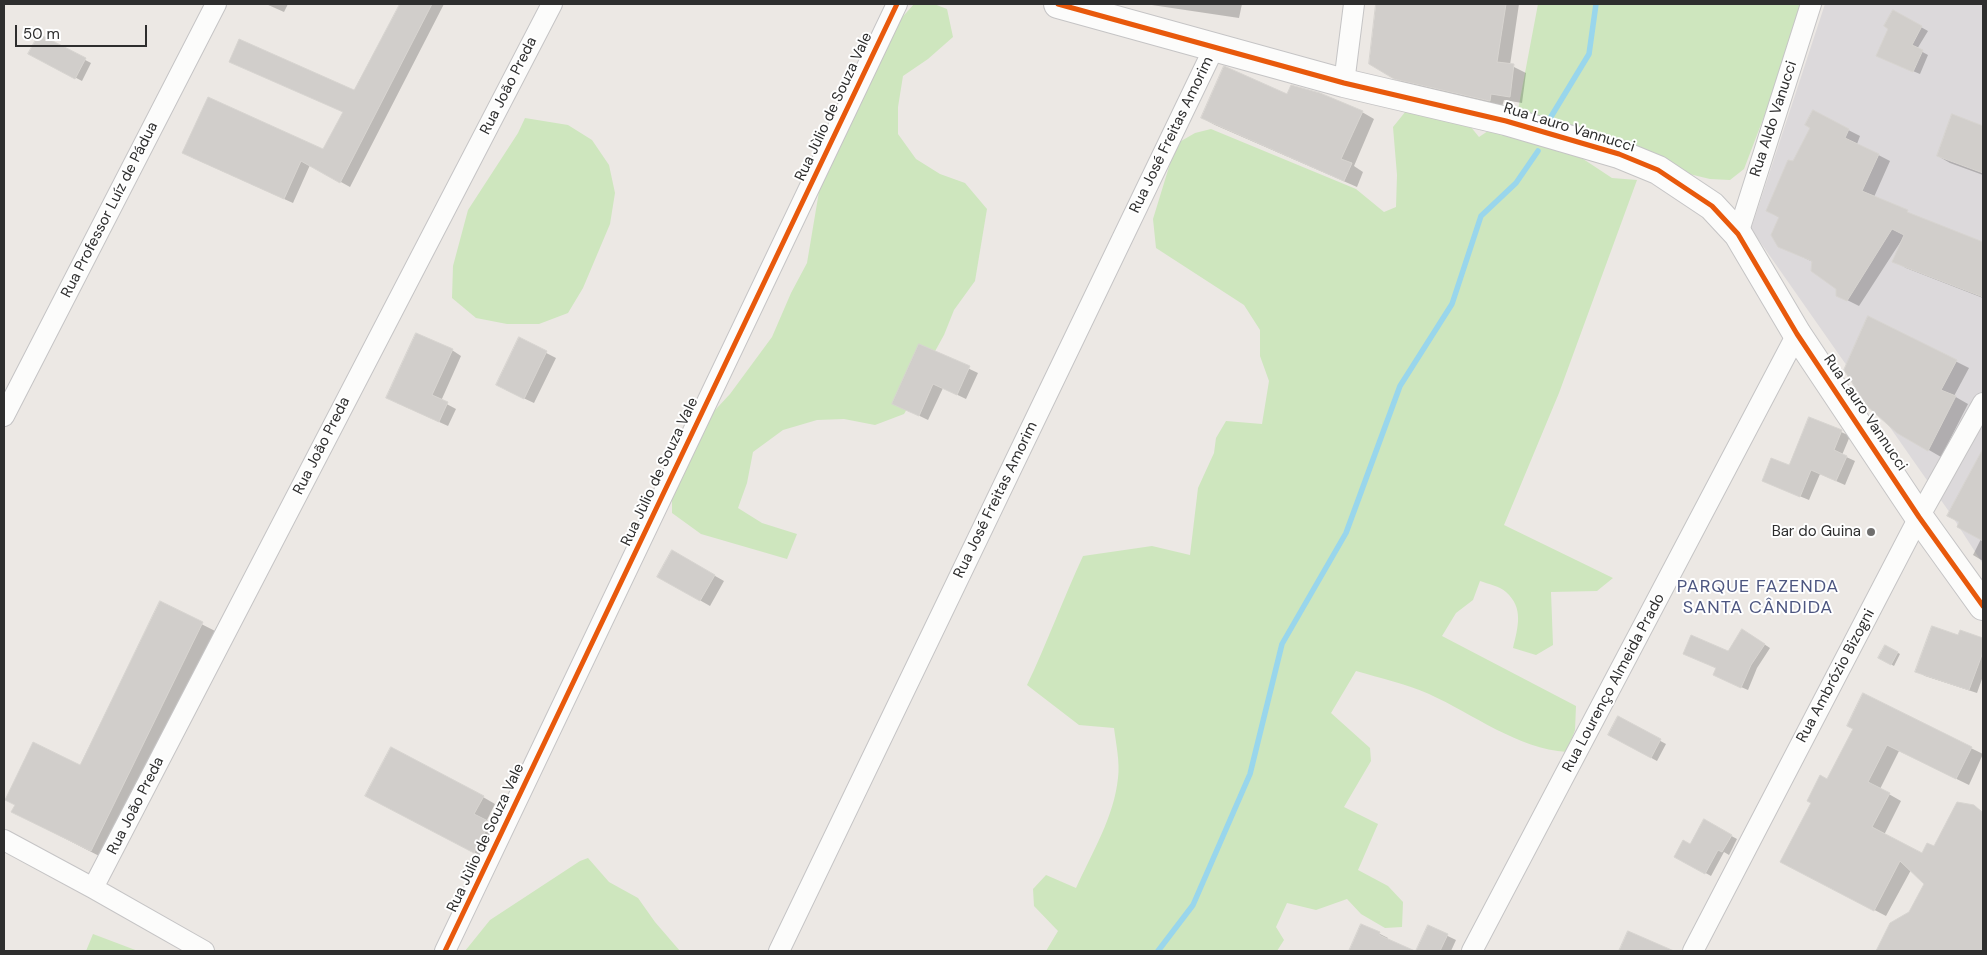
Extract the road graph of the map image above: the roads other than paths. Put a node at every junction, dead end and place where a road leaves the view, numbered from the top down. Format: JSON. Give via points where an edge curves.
{"nodes":[{"id":1,"x":216,"y":4,"type":"edge"},
{"id":2,"x":552,"y":4,"type":"edge"},
{"id":3,"x":897,"y":4,"type":"edge"},
{"id":4,"x":1058,"y":4,"type":"edge"},
{"id":5,"x":1354,"y":4,"type":"edge"},
{"id":6,"x":1811,"y":4,"type":"edge"},
{"id":7,"x":1214,"y":48,"type":"junction"},
{"id":8,"x":1344,"y":84,"type":"junction"},
{"id":9,"x":1738,"y":234,"type":"junction"},
{"id":10,"x":1797,"y":334,"type":"junction"},
{"id":11,"x":1983,"y":403,"type":"edge"},
{"id":12,"x":4,"y":416,"type":"edge"},
{"id":13,"x":1919,"y":517,"type":"junction"},
{"id":14,"x":1983,"y":606,"type":"edge"},
{"id":15,"x":4,"y":840,"type":"edge"},
{"id":16,"x":94,"y":888,"type":"junction"},
{"id":17,"x":204,"y":951,"type":"edge"},
{"id":18,"x":445,"y":951,"type":"edge"},
{"id":19,"x":779,"y":951,"type":"edge"},
{"id":20,"x":1472,"y":951,"type":"edge"},
{"id":21,"x":1693,"y":951,"type":"edge"}],
"edges":[{"from":1,"to":12,"type":"street","name":"Rua Professor Luíz de Pádua"},
{"from":2,"to":16,"type":"street","name":"Rua João Preda"},
{"from":3,"to":18,"type":"street","name":"Rua Jùlio de Souza Vale"},
{"from":4,"to":7,"type":"street","name":"Rua Lauro Vannucci"},
{"from":5,"to":8,"type":"street"},
{"from":6,"to":9,"type":"street","name":"Rua Aldo Vanucci"},
{"from":7,"to":8,"type":"street","name":"Rua Lauro Vannucci"},
{"from":7,"to":19,"type":"street","name":"Rua José Freitas Amorim"},
{"from":8,"to":9,"type":"street","name":"Rua Lauro Vannucci","via":[[1506,121],[1620,154],[1658,170],[1712,206]]},
{"from":9,"to":10,"type":"street","name":"Rua Lauro Vannucci"},
{"from":10,"to":13,"type":"street","name":"Rua Lauro Vannucci"},
{"from":10,"to":20,"type":"street","name":"Rua Lourenço Almeida Prado"},
{"from":11,"to":13,"type":"street","name":"Rua Ambrózio Bizogni"},
{"from":13,"to":14,"type":"street","name":"Rua Lauro Vannucci"},
{"from":13,"to":21,"type":"street","name":"Rua Ambrózio Bizogni"},
{"from":15,"to":16,"type":"street"},
{"from":16,"to":17,"type":"street"}]}
